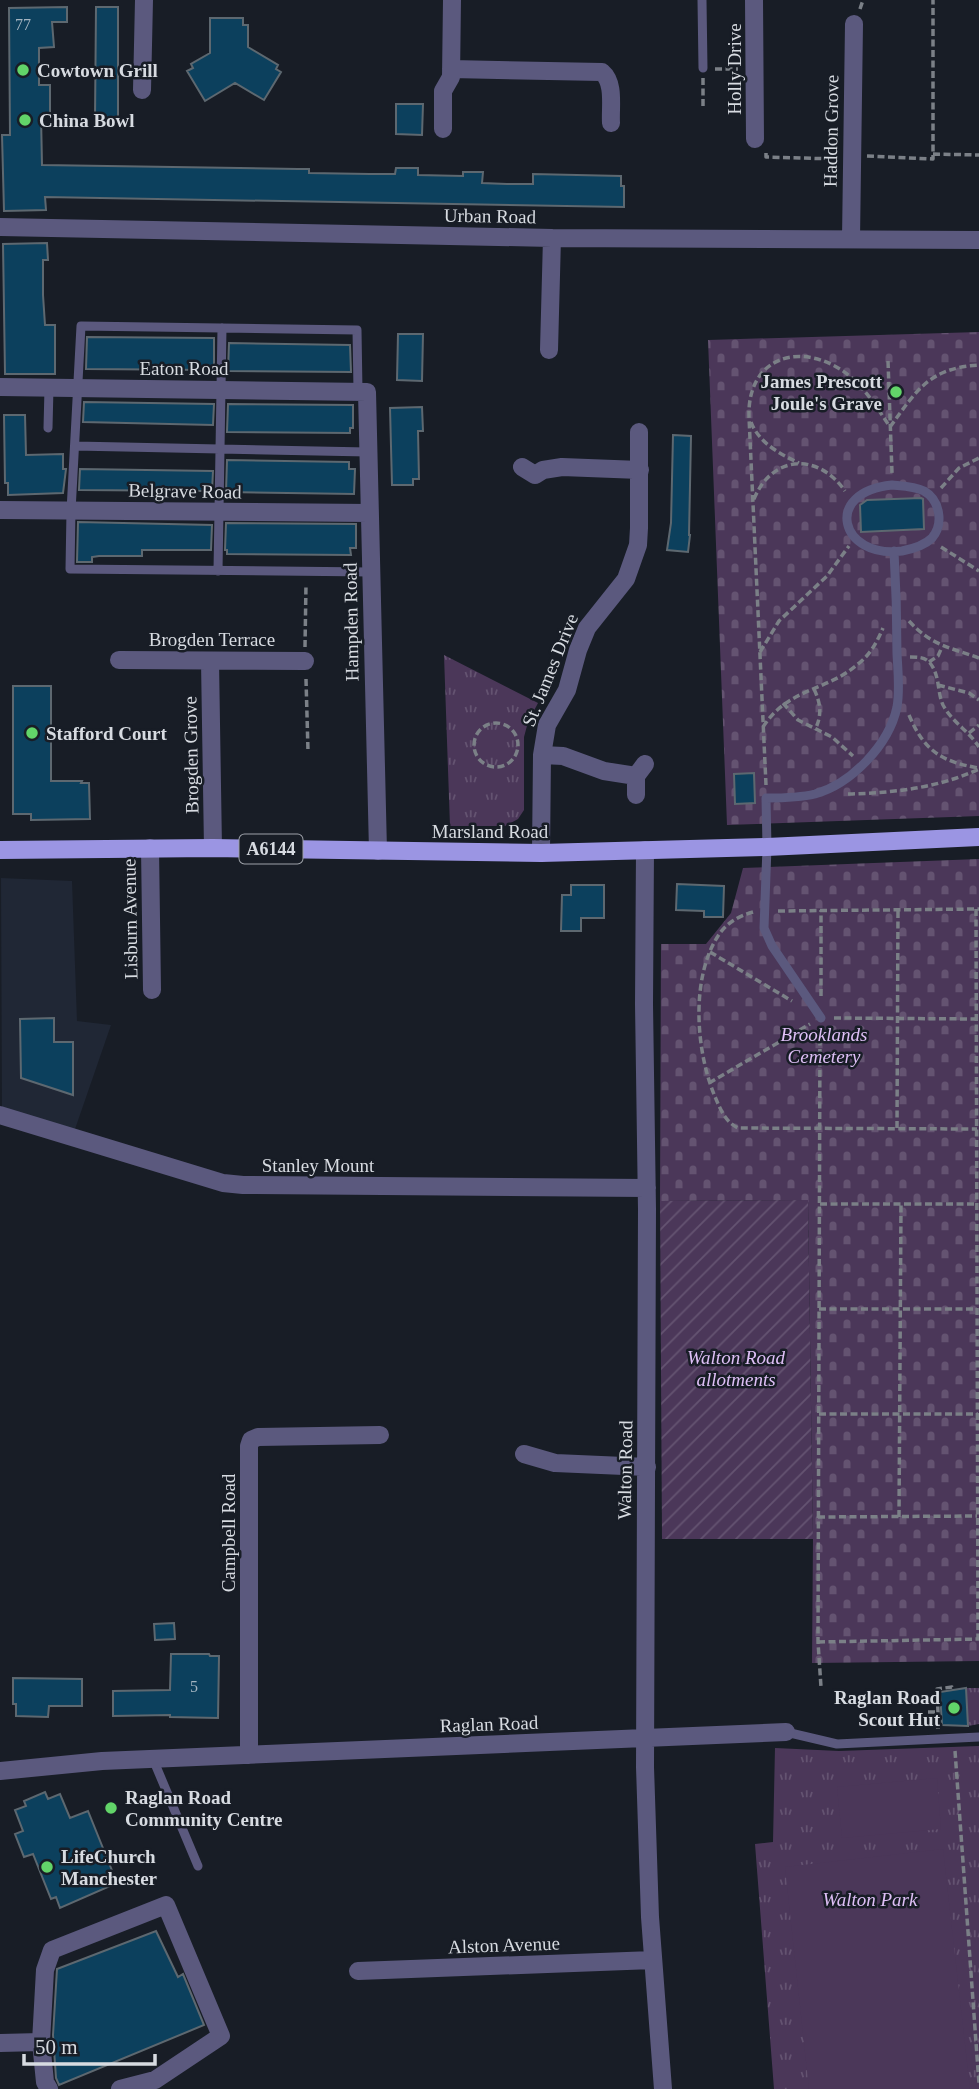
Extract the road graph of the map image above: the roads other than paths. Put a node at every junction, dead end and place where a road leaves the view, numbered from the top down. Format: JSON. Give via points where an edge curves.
{"nodes":[{"id":1,"x":144,"y":0,"type":"edge"},
{"id":2,"x":452,"y":0,"type":"edge"},
{"id":3,"x":702,"y":0,"type":"edge"},
{"id":4,"x":754,"y":0,"type":"edge"},
{"id":5,"x":854,"y":24,"type":"dead end"},
{"id":6,"x":703,"y":68,"type":"road end"},
{"id":7,"x":451,"y":69,"type":"junction"},
{"id":8,"x":142,"y":90,"type":"dead end"},
{"id":9,"x":611,"y":123,"type":"dead end"},
{"id":10,"x":443,"y":129,"type":"dead end"},
{"id":11,"x":761,"y":141,"type":"road end"},
{"id":12,"x":0,"y":227,"type":"edge"},
{"id":13,"x":552,"y":238,"type":"junction"},
{"id":14,"x":851,"y":239,"type":"junction"},
{"id":15,"x":979,"y":240,"type":"edge"},
{"id":16,"x":222,"y":328,"type":"junction"},
{"id":17,"x":550,"y":350,"type":"dead end"},
{"id":18,"x":0,"y":387,"type":"edge"},
{"id":19,"x":49,"y":388,"type":"junction"},
{"id":20,"x":78,"y":389,"type":"junction"},
{"id":21,"x":221,"y":389,"type":"junction"},
{"id":22,"x":363,"y":392,"type":"junction"},
{"id":23,"x":48,"y":428,"type":"dead end"},
{"id":24,"x":639,"y":432,"type":"dead end"},
{"id":25,"x":75,"y":446,"type":"junction"},
{"id":26,"x":220,"y":448,"type":"junction"},
{"id":27,"x":368,"y":452,"type":"junction"},
{"id":28,"x":640,"y":470,"type":"junction"},
{"id":29,"x":531,"y":478,"type":"dead end"},
{"id":30,"x":0,"y":510,"type":"edge"},
{"id":31,"x":71,"y":510,"type":"junction"},
{"id":32,"x":218,"y":513,"type":"junction"},
{"id":33,"x":369,"y":513,"type":"junction"},
{"id":34,"x":894,"y":551,"type":"junction"},
{"id":35,"x":218,"y":571,"type":"junction"},
{"id":36,"x":371,"y":572,"type":"junction"},
{"id":37,"x":119,"y":660,"type":"dead end"},
{"id":38,"x":210,"y":661,"type":"junction"},
{"id":39,"x":305,"y":661,"type":"dead end"},
{"id":40,"x":542,"y":755,"type":"junction"},
{"id":41,"x":636,"y":795,"type":"dead end"},
{"id":42,"x":979,"y":837,"type":"edge"},
{"id":43,"x":768,"y":847,"type":"junction"},
{"id":44,"x":150,"y":848,"type":"junction"},
{"id":45,"x":214,"y":848,"type":"junction"},
{"id":46,"x":0,"y":850,"type":"edge"},
{"id":47,"x":645,"y":850,"type":"junction"},
{"id":48,"x":378,"y":851,"type":"junction"},
{"id":49,"x":541,"y":853,"type":"junction"},
{"id":50,"x":152,"y":990,"type":"dead end"},
{"id":51,"x":821,"y":1018,"type":"road end"},
{"id":52,"x":0,"y":1115,"type":"edge"},
{"id":53,"x":647,"y":1188,"type":"junction"},
{"id":54,"x":380,"y":1436,"type":"dead end"},
{"id":55,"x":524,"y":1454,"type":"dead end"},
{"id":56,"x":647,"y":1467,"type":"junction"},
{"id":57,"x":786,"y":1732,"type":"joint"},
{"id":58,"x":645,"y":1738,"type":"junction"},
{"id":59,"x":979,"y":1738,"type":"edge"},
{"id":60,"x":249,"y":1755,"type":"junction"},
{"id":61,"x":153,"y":1759,"type":"junction"},
{"id":62,"x":0,"y":1771,"type":"edge"},
{"id":63,"x":198,"y":1866,"type":"dead end"},
{"id":64,"x":653,"y":1960,"type":"junction"},
{"id":65,"x":358,"y":1971,"type":"dead end"},
{"id":66,"x":41,"y":2042,"type":"junction"},
{"id":67,"x":0,"y":2043,"type":"edge"},
{"id":68,"x":49,"y":2089,"type":"edge"},
{"id":69,"x":120,"y":2089,"type":"edge"},
{"id":70,"x":663,"y":2089,"type":"edge"}],
"edges":[{"from":1,"to":8,"type":"street"},
{"from":2,"to":7,"type":"street"},
{"from":3,"to":6,"type":"lane"},
{"from":4,"to":11,"type":"street","name":"Holly Drive"},
{"from":5,"to":14,"type":"street","name":"Haddon Grove"},
{"from":7,"to":9,"type":"street","via":[[602,72],[610,86]]},
{"from":7,"to":10,"type":"street","via":[[443,91]]},
{"from":12,"to":13,"type":"street","name":"Urban Road"},
{"from":13,"to":14,"type":"street","name":"Urban Road"},
{"from":13,"to":17,"type":"street","via":[[543,323]]},
{"from":14,"to":15,"type":"street","name":"Urban Road"},
{"from":16,"to":20,"type":"lane","via":[[81,326]]},
{"from":16,"to":21,"type":"lane"},
{"from":16,"to":22,"type":"lane","via":[[357,330]]},
{"from":18,"to":19,"type":"street","name":"Eaton Road"},
{"from":19,"to":20,"type":"street","name":"Eaton Road"},
{"from":19,"to":23,"type":"lane"},
{"from":20,"to":21,"type":"street","name":"Eaton Road"},
{"from":20,"to":25,"type":"lane"},
{"from":21,"to":22,"type":"street","name":"Eaton Road"},
{"from":21,"to":26,"type":"lane"},
{"from":22,"to":27,"type":"street","name":"Hampden Road"},
{"from":24,"to":28,"type":"street","name":"St. James Drive"},
{"from":25,"to":26,"type":"lane"},
{"from":25,"to":31,"type":"lane"},
{"from":26,"to":27,"type":"lane"},
{"from":26,"to":32,"type":"lane"},
{"from":27,"to":33,"type":"street","name":"Hampden Road"},
{"from":28,"to":29,"type":"street","via":[[562,467],[543,470]]},
{"from":28,"to":40,"type":"street","name":"St. James Drive","via":[[633,561],[621,586],[587,628],[567,690],[547,725]]},
{"from":30,"to":31,"type":"street","name":"Belgrave Road"},
{"from":31,"to":32,"type":"street","name":"Belgrave Road"},
{"from":31,"to":35,"type":"lane","via":[[70,569]]},
{"from":32,"to":33,"type":"street","name":"Belgrave Road"},
{"from":32,"to":35,"type":"lane"},
{"from":33,"to":36,"type":"street","name":"Hampden Road"},
{"from":34,"to":34,"type":"lane","via":[[915,547],[931,538],[936,529],[938,507],[915,487],[870,489],[852,501],[847,520],[854,538],[872,549]]},
{"from":34,"to":43,"type":"lane","via":[[899,687],[894,720],[861,765],[830,788],[766,798]]},
{"from":35,"to":36,"type":"lane"},
{"from":36,"to":48,"type":"street","name":"Hampden Road"},
{"from":37,"to":38,"type":"street","name":"Brogden Terrace"},
{"from":38,"to":39,"type":"street","name":"Brogden Terrace"},
{"from":38,"to":45,"type":"street","name":"Brogden Grove"},
{"from":40,"to":41,"type":"street","via":[[563,756],[604,771],[641,770]]},
{"from":40,"to":49,"type":"street","name":"St. James Drive"},
{"from":42,"to":43,"type":"main road","name":"Marsland Road","number":"A6144"},
{"from":43,"to":47,"type":"main road","name":"Marsland Road","number":"A6144"},
{"from":43,"to":51,"type":"lane","via":[[764,928]]},
{"from":44,"to":45,"type":"main road","name":"Marsland Road","number":"A6144"},
{"from":44,"to":46,"type":"main road","name":"Marsland Road","number":"A6144"},
{"from":44,"to":50,"type":"street","name":"Lisburn Avenue"},
{"from":45,"to":48,"type":"main road","name":"Marsland Road","number":"A6144"},
{"from":47,"to":49,"type":"main road","name":"Marsland Road","number":"A6144"},
{"from":47,"to":53,"type":"street","name":"Walton Road"},
{"from":48,"to":49,"type":"main road","name":"Marsland Road","number":"A6144"},
{"from":52,"to":53,"type":"street","name":"Stanley Mount","via":[[223,1183]]},
{"from":53,"to":56,"type":"street","name":"Walton Road"},
{"from":54,"to":60,"type":"street","name":"Campbell Road","via":[[251,1440]]},
{"from":55,"to":56,"type":"street","via":[[564,1464]]},
{"from":56,"to":58,"type":"street","name":"Walton Road"},
{"from":57,"to":58,"type":"street","name":"Raglan Road"},
{"from":57,"to":59,"type":"lane","name":"Raglan Road","via":[[837,1744]]},
{"from":58,"to":60,"type":"street","name":"Raglan Road"},
{"from":58,"to":64,"type":"street","name":"Walton Road"},
{"from":60,"to":61,"type":"street","name":"Raglan Road"},
{"from":61,"to":62,"type":"street","name":"Raglan Road"},
{"from":61,"to":63,"type":"lane"},
{"from":64,"to":65,"type":"street","name":"Alston Avenue"},
{"from":64,"to":70,"type":"street","name":"Walton Road"},
{"from":66,"to":67,"type":"street"},
{"from":66,"to":68,"type":"street"},
{"from":66,"to":69,"type":"street","via":[[45,1970],[52,1950],[166,1905],[220,2036],[155,2080]]}]}
